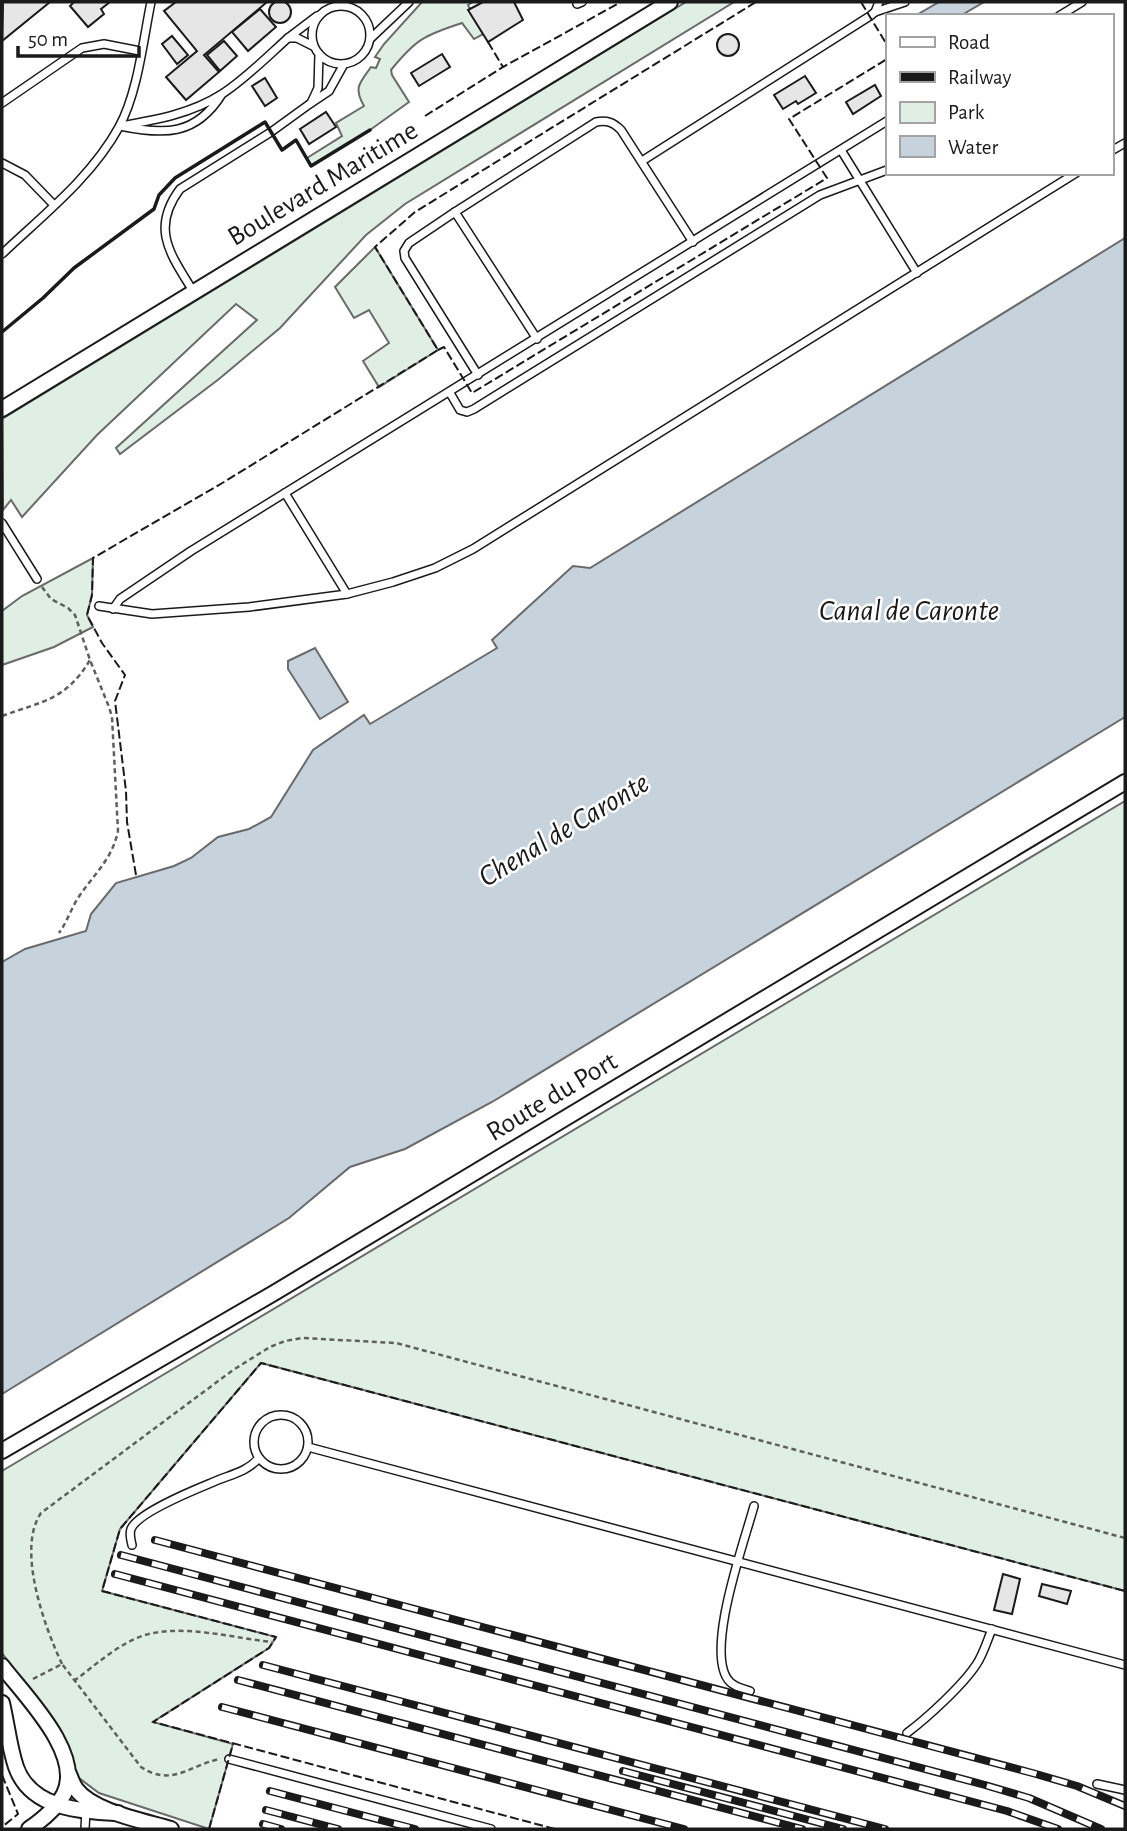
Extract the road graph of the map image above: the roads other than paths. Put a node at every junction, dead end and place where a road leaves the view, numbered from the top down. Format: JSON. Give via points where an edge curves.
{"nodes":[{"id":1,"x":151,"y":2,"type":"edge"},
{"id":2,"x":409,"y":2,"type":"edge"},
{"id":3,"x":670,"y":2,"type":"edge"},
{"id":4,"x":879,"y":2,"type":"edge"},
{"id":5,"x":905,"y":2,"type":"edge"},
{"id":6,"x":1082,"y":2,"type":"edge"},
{"id":7,"x":334,"y":4,"type":"edge"},
{"id":8,"x":323,"y":11,"type":"junction"},
{"id":9,"x":875,"y":12,"type":"junction"},
{"id":10,"x":1062,"y":14,"type":"edge"},
{"id":11,"x":288,"y":38,"type":"junction"},
{"id":12,"x":370,"y":39,"type":"junction"},
{"id":13,"x":313,"y":46,"type":"junction"},
{"id":14,"x":141,"y":51,"type":"junction"},
{"id":15,"x":319,"y":54,"type":"junction"},
{"id":16,"x":344,"y":64,"type":"junction"},
{"id":17,"x":222,"y":94,"type":"junction"},
{"id":18,"x":2,"y":103,"type":"edge"},
{"id":19,"x":311,"y":103,"type":"junction"},
{"id":20,"x":886,"y":122,"type":"edge"},
{"id":21,"x":120,"y":126,"type":"junction"},
{"id":22,"x":841,"y":150,"type":"junction"},
{"id":23,"x":642,"y":161,"type":"junction"},
{"id":24,"x":2,"y":163,"type":"edge"},
{"id":25,"x":886,"y":170,"type":"edge"},
{"id":26,"x":1073,"y":175,"type":"edge"},
{"id":27,"x":859,"y":181,"type":"junction"},
{"id":28,"x":54,"y":205,"type":"junction"},
{"id":29,"x":455,"y":212,"type":"junction"},
{"id":30,"x":693,"y":242,"type":"junction"},
{"id":31,"x":2,"y":254,"type":"edge"},
{"id":32,"x":917,"y":273,"type":"junction"},
{"id":33,"x":193,"y":291,"type":"junction"},
{"id":34,"x":537,"y":339,"type":"junction"},
{"id":35,"x":478,"y":375,"type":"junction"},
{"id":36,"x":450,"y":393,"type":"junction"},
{"id":37,"x":2,"y":410,"type":"edge"},
{"id":38,"x":285,"y":493,"type":"junction"},
{"id":39,"x":2,"y":523,"type":"edge"},
{"id":40,"x":37,"y":579,"type":"road end"},
{"id":41,"x":347,"y":594,"type":"junction"},
{"id":42,"x":99,"y":606,"type":"dead end"},
{"id":43,"x":113,"y":609,"type":"junction"},
{"id":44,"x":1125,"y":782,"type":"edge"},
{"id":45,"x":79,"y":1408,"type":"junction"},
{"id":46,"x":308,"y":1447,"type":"junction"},
{"id":47,"x":2,"y":1451,"type":"edge"},
{"id":48,"x":259,"y":1458,"type":"junction"},
{"id":49,"x":2,"y":1462,"type":"edge"},
{"id":50,"x":754,"y":1506,"type":"dead end"},
{"id":51,"x":132,"y":1545,"type":"dead end"},
{"id":52,"x":738,"y":1562,"type":"junction"},
{"id":53,"x":992,"y":1629,"type":"junction"},
{"id":54,"x":1125,"y":1665,"type":"edge"},
{"id":55,"x":2,"y":1667,"type":"edge"},
{"id":56,"x":750,"y":1691,"type":"dead end"},
{"id":57,"x":2,"y":1703,"type":"edge"},
{"id":58,"x":907,"y":1733,"type":"dead end"},
{"id":59,"x":229,"y":1759,"type":"road end"},
{"id":60,"x":69,"y":1774,"type":"junction"},
{"id":61,"x":1097,"y":1784,"type":"dead end"},
{"id":62,"x":1125,"y":1790,"type":"edge"},
{"id":63,"x":85,"y":1804,"type":"junction"},
{"id":64,"x":57,"y":1805,"type":"junction"},
{"id":65,"x":29,"y":1829,"type":"edge"},
{"id":66,"x":85,"y":1829,"type":"edge"},
{"id":67,"x":171,"y":1829,"type":"edge"},
{"id":68,"x":491,"y":1829,"type":"edge"}],
"edges":[{"from":1,"to":14,"type":"lane"},
{"from":2,"to":12,"type":"lane"},
{"from":3,"to":33,"type":"street","name":"Boulevard Maritime"},
{"from":4,"to":9,"type":"lane"},
{"from":5,"to":9,"type":"lane"},
{"from":6,"to":10,"type":"lane"},
{"from":7,"to":8,"type":"lane"},
{"from":7,"to":12,"type":"lane","via":[[360,12]]},
{"from":8,"to":11,"type":"lane"},
{"from":8,"to":13,"type":"lane","via":[[312,28]]},
{"from":9,"to":23,"type":"lane"},
{"from":11,"to":13,"type":"lane"},
{"from":11,"to":17,"type":"lane"},
{"from":12,"to":16,"type":"lane","via":[[361,56]]},
{"from":13,"to":15,"type":"lane"},
{"from":14,"to":18,"type":"lane","via":[[104,44],[82,48]]},
{"from":14,"to":21,"type":"lane"},
{"from":15,"to":16,"type":"lane"},
{"from":15,"to":19,"type":"lane","via":[[317,88]]},
{"from":16,"to":19,"type":"lane","via":[[329,91]]},
{"from":17,"to":21,"type":"lane","via":[[180,113]]},
{"from":17,"to":21,"type":"lane","via":[[200,121],[181,130],[142,131]]},
{"from":19,"to":33,"type":"lane","via":[[180,189],[173,199],[165,240]]},
{"from":20,"to":22,"type":"lane"},
{"from":21,"to":28,"type":"lane","via":[[83,178]]},
{"from":22,"to":27,"type":"lane"},
{"from":22,"to":30,"type":"lane"},
{"from":23,"to":29,"type":"lane","via":[[615,124],[596,122]]},
{"from":23,"to":30,"type":"lane"},
{"from":24,"to":28,"type":"lane","via":[[25,175]]},
{"from":25,"to":27,"type":"lane"},
{"from":26,"to":32,"type":"lane"},
{"from":27,"to":32,"type":"lane"},
{"from":27,"to":36,"type":"lane","via":[[820,195],[474,409],[460,410]]},
{"from":28,"to":31,"type":"lane"},
{"from":29,"to":34,"type":"lane"},
{"from":29,"to":35,"type":"lane","via":[[404,251]]},
{"from":30,"to":34,"type":"lane"},
{"from":32,"to":41,"type":"lane","via":[[473,549],[414,575]]},
{"from":33,"to":37,"type":"street","name":"Boulevard Maritime"},
{"from":34,"to":35,"type":"lane"},
{"from":35,"to":36,"type":"lane"},
{"from":36,"to":38,"type":"lane"},
{"from":38,"to":41,"type":"lane"},
{"from":38,"to":43,"type":"lane","via":[[191,551],[120,599]]},
{"from":39,"to":40,"type":"lane"},
{"from":41,"to":43,"type":"lane","via":[[152,614]]},
{"from":42,"to":43,"type":"lane"},
{"from":44,"to":45,"type":"street","name":"Route du Port"},
{"from":45,"to":47,"type":"street","name":"Route du Port"},
{"from":45,"to":49,"type":"street"},
{"from":46,"to":48,"type":"lane","via":[[299,1463],[282,1469],[265,1465]]},
{"from":46,"to":48,"type":"lane","via":[[300,1422],[274,1415],[255,1433]]},
{"from":46,"to":52,"type":"lane"},
{"from":48,"to":51,"type":"lane","via":[[248,1469],[211,1482],[136,1521]]},
{"from":50,"to":52,"type":"lane"},
{"from":52,"to":53,"type":"lane"},
{"from":52,"to":56,"type":"lane","via":[[722,1622],[721,1659],[729,1681]]},
{"from":53,"to":54,"type":"lane"},
{"from":53,"to":58,"type":"lane","via":[[971,1671]]},
{"from":55,"to":60,"type":"street","via":[[60,1745]]},
{"from":57,"to":64,"type":"street","via":[[23,1780],[39,1797]]},
{"from":59,"to":68,"type":"lane"},
{"from":60,"to":63,"type":"street"},
{"from":60,"to":64,"type":"street"},
{"from":61,"to":62,"type":"lane"},
{"from":63,"to":64,"type":"street"},
{"from":63,"to":66,"type":"lane"},
{"from":63,"to":67,"type":"street","via":[[89,1801]]},
{"from":64,"to":65,"type":"street"}]}
